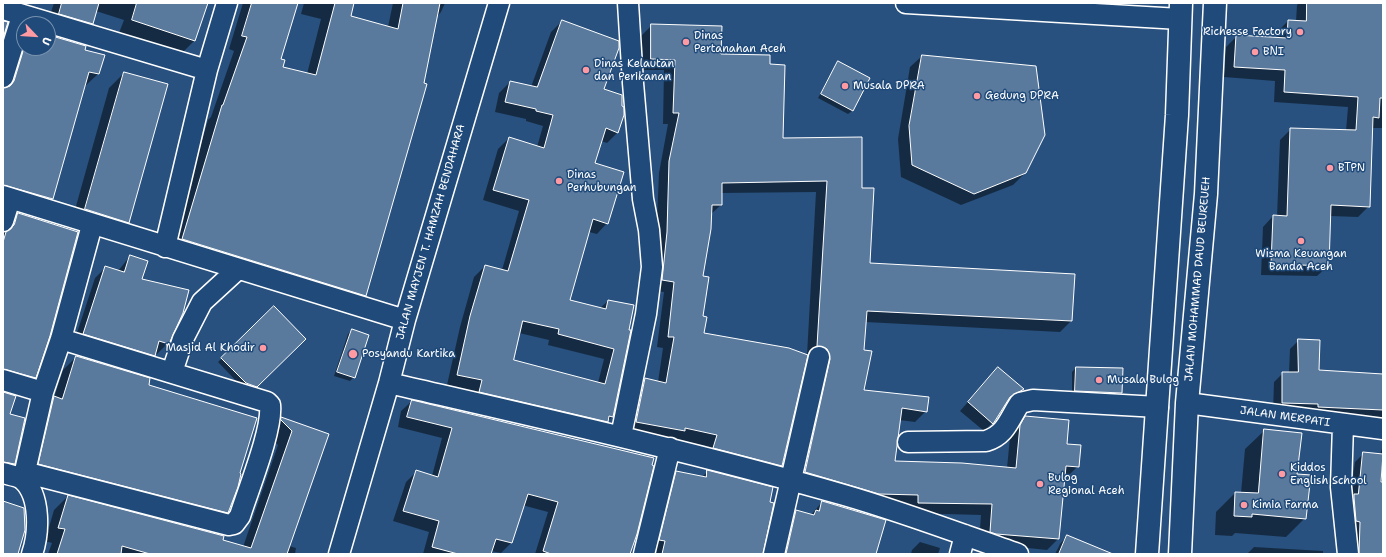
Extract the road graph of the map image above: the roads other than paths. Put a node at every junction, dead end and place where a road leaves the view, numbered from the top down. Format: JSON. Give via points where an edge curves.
{"nodes":[{"id":1,"x":227,"y":3,"type":"edge"},
{"id":2,"x":498,"y":3,"type":"edge"},
{"id":3,"x":628,"y":3,"type":"edge"},
{"id":4,"x":906,"y":3,"type":"edge"},
{"id":5,"x":1215,"y":3,"type":"edge"},
{"id":6,"x":928,"y":4,"type":"edge"},
{"id":7,"x":3,"y":9,"type":"edge"},
{"id":8,"x":1181,"y":11,"type":"edge"},
{"id":9,"x":22,"y":16,"type":"edge"},
{"id":10,"x":56,"y":26,"type":"edge"},
{"id":11,"x":16,"y":35,"type":"edge"},
{"id":12,"x":207,"y":70,"type":"junction"},
{"id":13,"x":3,"y":77,"type":"edge"},
{"id":14,"x":6,"y":198,"type":"edge"},
{"id":15,"x":3,"y":221,"type":"edge"},
{"id":16,"x":92,"y":225,"type":"junction"},
{"id":17,"x":165,"y":247,"type":"junction"},
{"id":18,"x":238,"y":269,"type":"junction"},
{"id":19,"x":405,"y":320,"type":"junction"},
{"id":20,"x":61,"y":340,"type":"junction"},
{"id":21,"x":820,"y":357,"type":"dead end"},
{"id":22,"x":172,"y":372,"type":"junction"},
{"id":23,"x":3,"y":380,"type":"edge"},
{"id":24,"x":389,"y":383,"type":"junction"},
{"id":25,"x":43,"y":392,"type":"junction"},
{"id":26,"x":1187,"y":403,"type":"junction"},
{"id":27,"x":1158,"y":407,"type":"junction"},
{"id":28,"x":1342,"y":425,"type":"junction"},
{"id":29,"x":1383,"y":429,"type":"edge"},
{"id":30,"x":621,"y":436,"type":"junction"},
{"id":31,"x":908,"y":442,"type":"dead end"},
{"id":32,"x":670,"y":448,"type":"junction"},
{"id":33,"x":3,"y":472,"type":"edge"},
{"id":34,"x":23,"y":476,"type":"junction"},
{"id":35,"x":790,"y":480,"type":"junction"},
{"id":36,"x":962,"y":545,"type":"edge"},
{"id":37,"x":32,"y":554,"type":"edge"},
{"id":38,"x":339,"y":554,"type":"edge"},
{"id":39,"x":644,"y":554,"type":"edge"},
{"id":40,"x":774,"y":554,"type":"edge"},
{"id":41,"x":1018,"y":554,"type":"edge"},
{"id":42,"x":1147,"y":554,"type":"edge"},
{"id":43,"x":1180,"y":554,"type":"edge"},
{"id":44,"x":1348,"y":554,"type":"edge"}],
"edges":[{"from":1,"to":12,"type":"street"},
{"from":2,"to":19,"type":"street","name":"JALAN MAYJEN T. HAMZAH BENDAHARA"},
{"from":3,"to":30,"type":"street","via":[[643,199],[652,266],[646,314]]},
{"from":4,"to":6,"type":"street"},
{"from":5,"to":26,"type":"highway","name":"JALAN MOHAMMAD DAUD BEUREUEH","via":[[1206,194]]},
{"from":6,"to":8,"type":"street"},
{"from":7,"to":9,"type":"street"},
{"from":8,"to":27,"type":"highway","via":[[1177,115]]},
{"from":10,"to":12,"type":"street"},
{"from":11,"to":13,"type":"street"},
{"from":12,"to":17,"type":"street"},
{"from":14,"to":15,"type":"street"},
{"from":14,"to":16,"type":"street"},
{"from":16,"to":17,"type":"street"},
{"from":16,"to":20,"type":"street"},
{"from":17,"to":18,"type":"street"},
{"from":18,"to":19,"type":"street"},
{"from":18,"to":22,"type":"street","via":[[202,302],[183,339]]},
{"from":19,"to":24,"type":"street","name":"JALAN MAYJEN T. HAMZAH BENDAHARA"},
{"from":20,"to":22,"type":"street"},
{"from":20,"to":25,"type":"street"},
{"from":21,"to":35,"type":"street"},
{"from":22,"to":34,"type":"street","via":[[270,405],[266,434],[240,516],[234,524],[229,526]]},
{"from":23,"to":25,"type":"street"},
{"from":24,"to":30,"type":"street"},
{"from":24,"to":38,"type":"street","name":"JALAN MAYJEN T. HAMZAH BENDAHARA"},
{"from":25,"to":34,"type":"street"},
{"from":26,"to":28,"type":"street","name":"JALAN MERPATI"},
{"from":26,"to":43,"type":"highway","name":"JALAN MOHAMMAD DAUD BEUREUEH"},
{"from":27,"to":31,"type":"street","via":[[1033,400],[1020,403],[1004,431],[997,438],[986,442]]},
{"from":27,"to":42,"type":"highway"},
{"from":28,"to":29,"type":"street","name":"JALAN MERPATI"},
{"from":28,"to":44,"type":"street","via":[[1341,486]]},
{"from":30,"to":32,"type":"street"},
{"from":32,"to":35,"type":"street"},
{"from":32,"to":39,"type":"street"},
{"from":33,"to":34,"type":"street"},
{"from":34,"to":37,"type":"street","via":[[36,512],[38,529]]},
{"from":35,"to":36,"type":"street","via":[[846,496]]},
{"from":35,"to":40,"type":"street"},
{"from":36,"to":41,"type":"street"}]}
